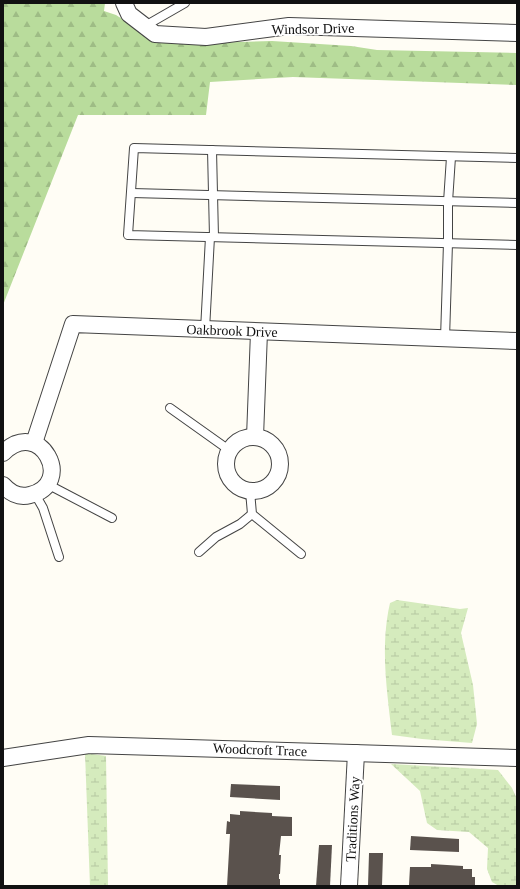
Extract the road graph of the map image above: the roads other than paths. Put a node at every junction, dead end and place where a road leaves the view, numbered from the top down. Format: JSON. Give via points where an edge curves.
{"nodes":[{"id":1,"x":124,"y":3,"type":"edge"},
{"id":2,"x":185,"y":3,"type":"edge"},
{"id":3,"x":145,"y":26,"type":"junction"},
{"id":4,"x":517,"y":33,"type":"edge"},
{"id":5,"x":212,"y":150,"type":"junction"},
{"id":6,"x":450,"y":157,"type":"junction"},
{"id":7,"x":517,"y":158,"type":"edge"},
{"id":8,"x":132,"y":193,"type":"junction"},
{"id":9,"x":214,"y":195,"type":"junction"},
{"id":10,"x":448,"y":202,"type":"junction"},
{"id":11,"x":517,"y":203,"type":"edge"},
{"id":12,"x":212,"y":237,"type":"junction"},
{"id":13,"x":448,"y":243,"type":"junction"},
{"id":14,"x":517,"y":244,"type":"edge"},
{"id":15,"x":205,"y":330,"type":"junction"},
{"id":16,"x":259,"y":332,"type":"junction"},
{"id":17,"x":445,"y":339,"type":"junction"},
{"id":18,"x":517,"y":342,"type":"edge"},
{"id":19,"x":170,"y":408,"type":"dead end"},
{"id":20,"x":255,"y":437,"type":"junction"},
{"id":21,"x":34,"y":444,"type":"junction"},
{"id":22,"x":229,"y":450,"type":"junction"},
{"id":23,"x":3,"y":453,"type":"edge"},
{"id":24,"x":3,"y":485,"type":"edge"},
{"id":25,"x":41,"y":489,"type":"junction"},
{"id":26,"x":250,"y":491,"type":"junction"},
{"id":27,"x":252,"y":514,"type":"junction"},
{"id":28,"x":112,"y":518,"type":"dead end"},
{"id":29,"x":199,"y":552,"type":"dead end"},
{"id":30,"x":301,"y":554,"type":"dead end"},
{"id":31,"x":59,"y":557,"type":"dead end"},
{"id":32,"x":356,"y":752,"type":"junction"},
{"id":33,"x":3,"y":758,"type":"edge"},
{"id":34,"x":517,"y":758,"type":"edge"},
{"id":35,"x":349,"y":886,"type":"edge"}],
"edges":[{"from":1,"to":3,"type":"street","name":"Windsor Drive","via":[[128,14]]},
{"from":2,"to":3,"type":"lane"},
{"from":3,"to":4,"type":"street","name":"Windsor Drive","via":[[155,34],[206,37],[290,26]]},
{"from":5,"to":6,"type":"lane"},
{"from":5,"to":8,"type":"lane","via":[[134,148]]},
{"from":5,"to":9,"type":"lane"},
{"from":6,"to":7,"type":"lane"},
{"from":6,"to":10,"type":"lane"},
{"from":8,"to":9,"type":"lane"},
{"from":8,"to":12,"type":"lane","via":[[128,235]]},
{"from":9,"to":10,"type":"lane"},
{"from":9,"to":12,"type":"lane"},
{"from":10,"to":11,"type":"lane"},
{"from":10,"to":13,"type":"lane"},
{"from":12,"to":13,"type":"lane"},
{"from":12,"to":15,"type":"lane"},
{"from":13,"to":14,"type":"lane"},
{"from":13,"to":17,"type":"lane"},
{"from":15,"to":16,"type":"street","name":"Oakbrook Drive"},
{"from":15,"to":21,"type":"street","name":"Oakbrook Drive","via":[[73,324]]},
{"from":16,"to":17,"type":"street","name":"Oakbrook Drive"},
{"from":16,"to":20,"type":"street"},
{"from":17,"to":18,"type":"street","name":"Oakbrook Drive"},
{"from":19,"to":22,"type":"lane"},
{"from":20,"to":22,"type":"street","via":[[240,440]]},
{"from":20,"to":26,"type":"street","via":[[270,443],[276,450],[280,466],[278,475],[267,487],[259,491]]},
{"from":21,"to":23,"type":"street","via":[[17,443]]},
{"from":21,"to":25,"type":"street","via":[[47,453],[52,469],[51,477]]},
{"from":22,"to":26,"type":"street","via":[[226,459],[229,476],[234,484]]},
{"from":24,"to":25,"type":"street","via":[[18,496],[27,496]]},
{"from":25,"to":28,"type":"lane"},
{"from":25,"to":31,"type":"lane","via":[[43,508]]},
{"from":26,"to":27,"type":"lane"},
{"from":27,"to":29,"type":"lane","via":[[216,537]]},
{"from":27,"to":30,"type":"lane"},
{"from":32,"to":33,"type":"street","name":"Woodcroft Trace","via":[[89,745]]},
{"from":32,"to":34,"type":"street","name":"Woodcroft Trace"},
{"from":32,"to":35,"type":"street","name":"Traditions Way"}]}
